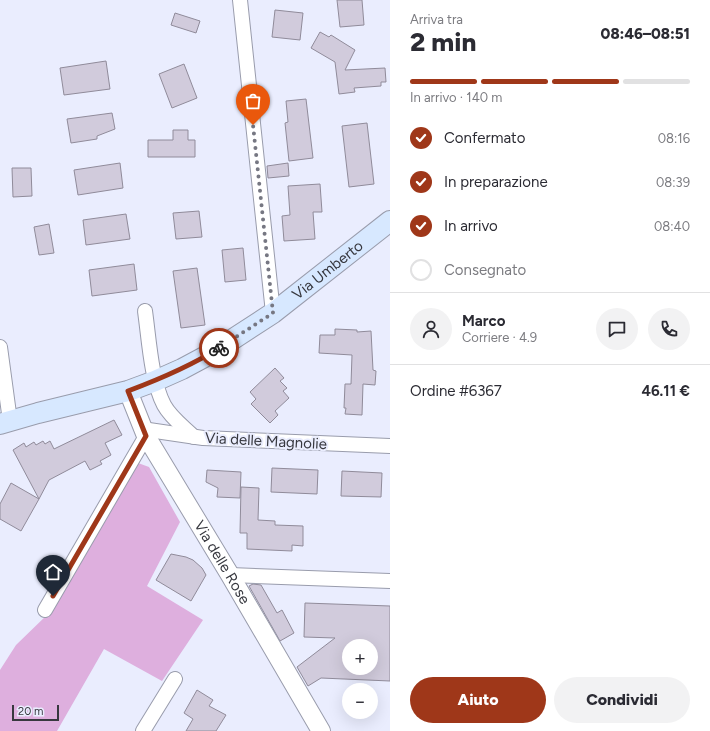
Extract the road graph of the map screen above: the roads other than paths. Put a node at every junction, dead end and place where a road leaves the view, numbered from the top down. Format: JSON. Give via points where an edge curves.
{"nodes":[{"id":1,"x":240,"y":0,"type":"edge"},
{"id":2,"x":390,"y":221,"type":"edge"},
{"id":3,"x":145,"y":311,"type":"dead end"},
{"id":4,"x":273,"y":313,"type":"junction"},
{"id":5,"x":0,"y":347,"type":"edge"},
{"id":6,"x":155,"y":381,"type":"junction"},
{"id":7,"x":128,"y":391,"type":"junction"},
{"id":8,"x":5,"y":423,"type":"edge"},
{"id":9,"x":144,"y":432,"type":"junction"},
{"id":10,"x":194,"y":437,"type":"junction"},
{"id":11,"x":390,"y":446,"type":"edge"},
{"id":12,"x":230,"y":575,"type":"junction"},
{"id":13,"x":390,"y":580,"type":"edge"},
{"id":14,"x":45,"y":610,"type":"dead end"},
{"id":15,"x":175,"y":679,"type":"dead end"},
{"id":16,"x":143,"y":731,"type":"edge"},
{"id":17,"x":321,"y":731,"type":"edge"}],
"edges":[{"from":1,"to":4,"type":"street"},
{"from":2,"to":4,"type":"main road","name":"Via Umberto"},
{"from":3,"to":6,"type":"street"},
{"from":4,"to":6,"type":"main road","name":"Via Umberto","via":[[210,354]]},
{"from":5,"to":8,"type":"street"},
{"from":6,"to":7,"type":"main road","name":"Via Umberto"},
{"from":6,"to":10,"type":"street","via":[[164,406]]},
{"from":7,"to":8,"type":"main road","name":"Via Umberto"},
{"from":7,"to":9,"type":"street","name":"Via delle Rose"},
{"from":9,"to":10,"type":"street","name":"Via delle Magnolie"},
{"from":9,"to":12,"type":"street","name":"Via delle Rose"},
{"from":9,"to":14,"type":"street"},
{"from":10,"to":11,"type":"street","name":"Via delle Magnolie"},
{"from":12,"to":13,"type":"street"},
{"from":12,"to":17,"type":"street","name":"Via delle Rose"},
{"from":15,"to":16,"type":"street"}]}
